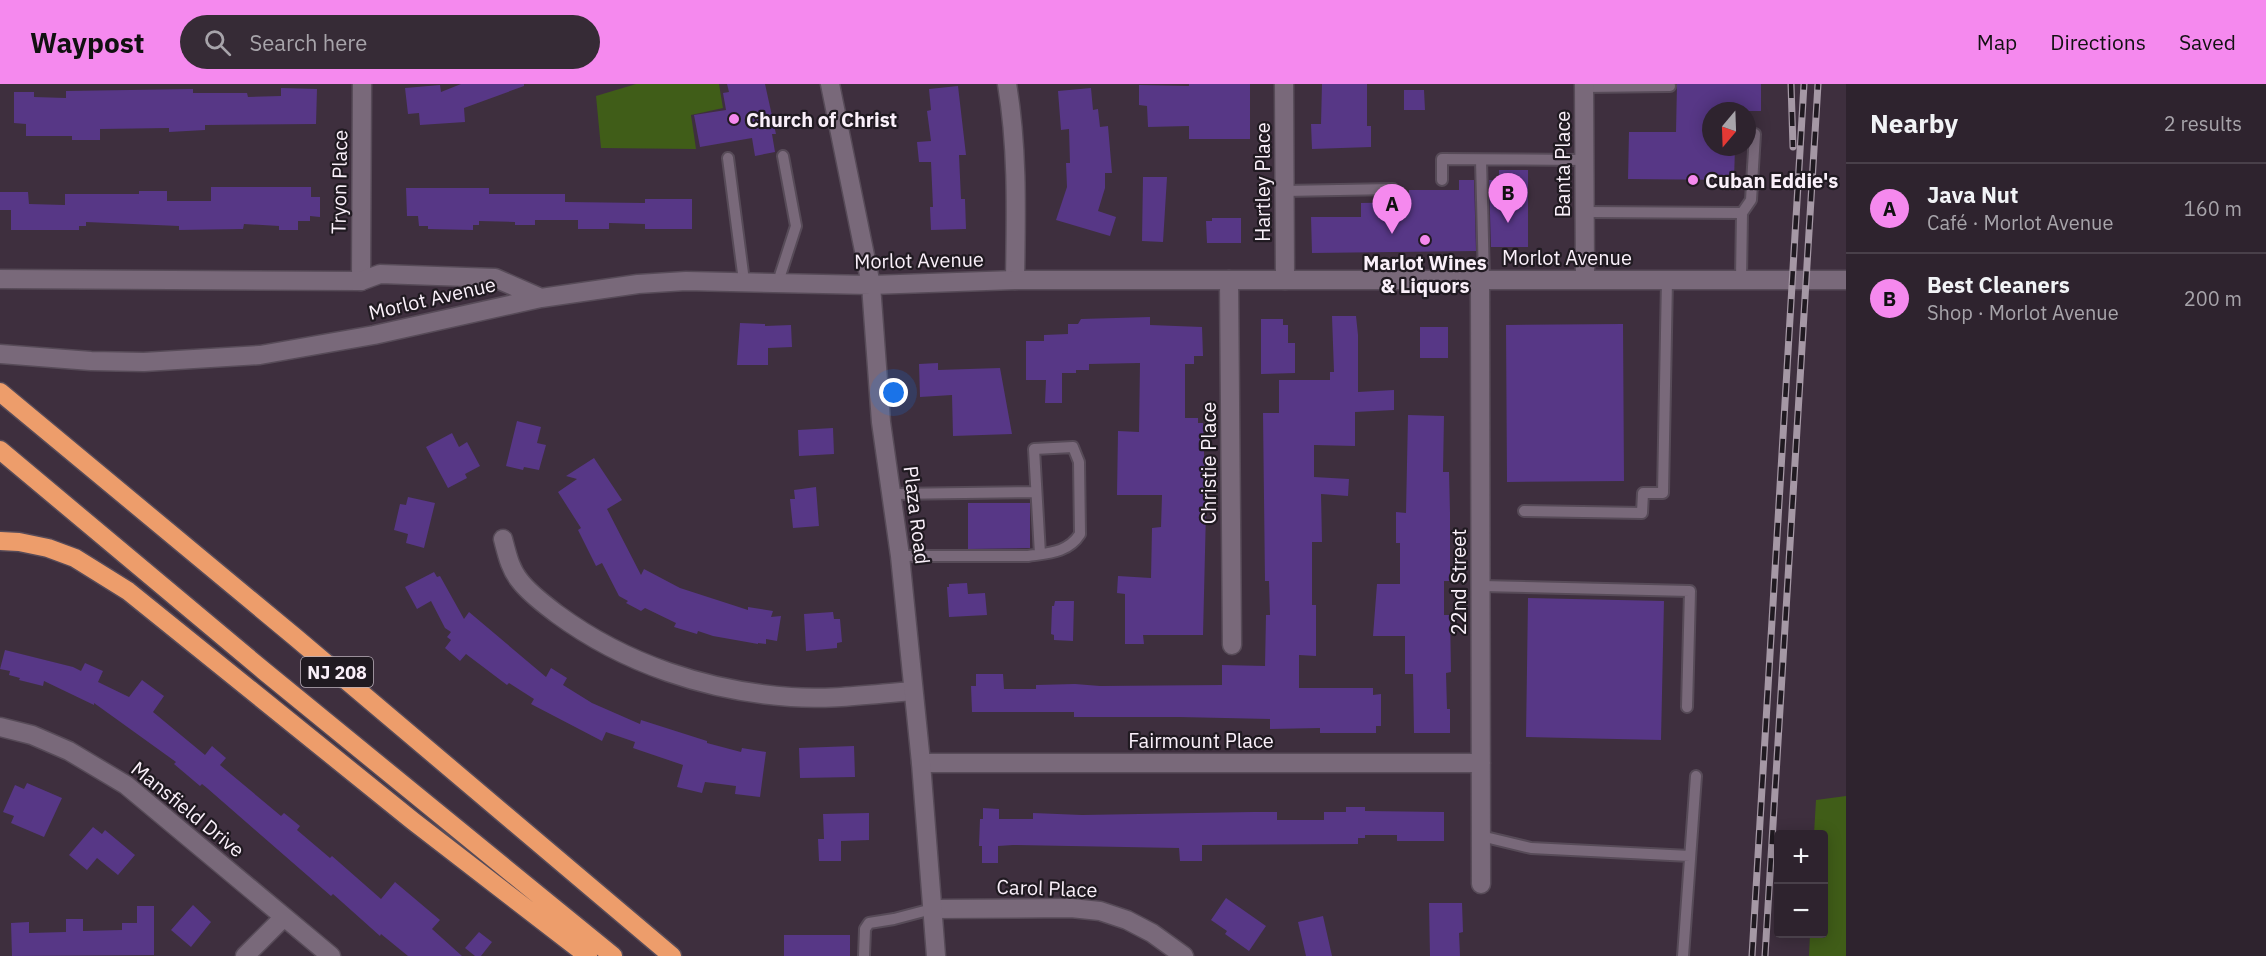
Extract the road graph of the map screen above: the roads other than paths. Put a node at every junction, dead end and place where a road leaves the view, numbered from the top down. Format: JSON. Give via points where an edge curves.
{"nodes":[{"id":1,"x":362,"y":84,"type":"edge"},
{"id":2,"x":830,"y":84,"type":"edge"},
{"id":3,"x":1007,"y":84,"type":"edge"},
{"id":4,"x":1284,"y":84,"type":"edge"},
{"id":5,"x":1584,"y":86,"type":"edge"},
{"id":6,"x":1670,"y":86,"type":"dead end"},
{"id":7,"x":783,"y":156,"type":"dead end"},
{"id":8,"x":1754,"y":156,"type":"edge"},
{"id":9,"x":728,"y":158,"type":"dead end"},
{"id":10,"x":1481,"y":160,"type":"junction"},
{"id":11,"x":1585,"y":160,"type":"junction"},
{"id":12,"x":1442,"y":180,"type":"dead end"},
{"id":13,"x":1393,"y":189,"type":"dead end"},
{"id":14,"x":1284,"y":191,"type":"junction"},
{"id":15,"x":1585,"y":212,"type":"junction"},
{"id":16,"x":1742,"y":213,"type":"junction"},
{"id":17,"x":0,"y":279,"type":"edge"},
{"id":18,"x":1482,"y":279,"type":"junction"},
{"id":19,"x":1585,"y":279,"type":"junction"},
{"id":20,"x":1667,"y":279,"type":"junction"},
{"id":21,"x":1741,"y":279,"type":"junction"},
{"id":22,"x":1015,"y":280,"type":"junction"},
{"id":23,"x":1229,"y":280,"type":"junction"},
{"id":24,"x":1285,"y":280,"type":"junction"},
{"id":25,"x":1846,"y":280,"type":"edge"},
{"id":26,"x":361,"y":281,"type":"junction"},
{"id":27,"x":744,"y":281,"type":"junction"},
{"id":28,"x":778,"y":282,"type":"junction"},
{"id":29,"x":871,"y":285,"type":"junction"},
{"id":30,"x":541,"y":297,"type":"junction"},
{"id":31,"x":0,"y":354,"type":"edge"},
{"id":32,"x":0,"y":392,"type":"edge"},
{"id":33,"x":0,"y":450,"type":"edge"},
{"id":34,"x":1036,"y":492,"type":"junction"},
{"id":35,"x":892,"y":494,"type":"junction"},
{"id":36,"x":1524,"y":511,"type":"dead end"},
{"id":37,"x":503,"y":539,"type":"dead end"},
{"id":38,"x":0,"y":542,"type":"edge"},
{"id":39,"x":1040,"y":554,"type":"junction"},
{"id":40,"x":900,"y":556,"type":"junction"},
{"id":41,"x":1481,"y":585,"type":"junction"},
{"id":42,"x":1232,"y":645,"type":"dead end"},
{"id":43,"x":914,"y":690,"type":"junction"},
{"id":44,"x":1687,"y":707,"type":"dead end"},
{"id":45,"x":0,"y":727,"type":"edge"},
{"id":46,"x":921,"y":763,"type":"junction"},
{"id":47,"x":1481,"y":763,"type":"junction"},
{"id":48,"x":1696,"y":776,"type":"dead end"},
{"id":49,"x":1481,"y":836,"type":"junction"},
{"id":50,"x":1690,"y":856,"type":"junction"},
{"id":51,"x":1481,"y":884,"type":"dead end"},
{"id":52,"x":932,"y":909,"type":"junction"},
{"id":53,"x":284,"y":917,"type":"junction"},
{"id":54,"x":246,"y":956,"type":"edge"},
{"id":55,"x":331,"y":956,"type":"edge"},
{"id":56,"x":588,"y":956,"type":"edge"},
{"id":57,"x":613,"y":956,"type":"edge"},
{"id":58,"x":672,"y":956,"type":"edge"},
{"id":59,"x":864,"y":956,"type":"edge"},
{"id":60,"x":936,"y":956,"type":"edge"},
{"id":61,"x":1184,"y":956,"type":"edge"},
{"id":62,"x":1683,"y":956,"type":"edge"}],
"edges":[{"from":1,"to":26,"type":"street","name":"Tryon Place"},
{"from":2,"to":29,"type":"street","name":"Plaza Road"},
{"from":3,"to":22,"type":"street","via":[[1016,182]]},
{"from":4,"to":14,"type":"street","name":"Hartley Place"},
{"from":5,"to":6,"type":"lane"},
{"from":5,"to":11,"type":"street","name":"Banta Place"},
{"from":7,"to":28,"type":"lane","via":[[796,226]]},
{"from":8,"to":16,"type":"lane","via":[[1751,200]]},
{"from":9,"to":27,"type":"lane"},
{"from":10,"to":11,"type":"lane"},
{"from":10,"to":12,"type":"lane","via":[[1442,159]]},
{"from":10,"to":18,"type":"lane"},
{"from":11,"to":15,"type":"street","name":"Banta Place"},
{"from":13,"to":14,"type":"lane"},
{"from":14,"to":24,"type":"street","name":"Hartley Place"},
{"from":15,"to":16,"type":"lane"},
{"from":15,"to":19,"type":"street","name":"Banta Place"},
{"from":16,"to":21,"type":"lane"},
{"from":17,"to":26,"type":"street","name":"Morlot Avenue"},
{"from":18,"to":19,"type":"street","name":"Morlot Avenue"},
{"from":18,"to":24,"type":"street","name":"Morlot Avenue"},
{"from":18,"to":41,"type":"street","name":"22nd Street"},
{"from":19,"to":20,"type":"street","name":"Morlot Avenue"},
{"from":20,"to":21,"type":"street","name":"Morlot Avenue"},
{"from":20,"to":36,"type":"lane","via":[[1663,493],[1643,493],[1642,513]]},
{"from":21,"to":25,"type":"street","name":"Morlot Avenue"},
{"from":22,"to":23,"type":"street","name":"Morlot Avenue"},
{"from":22,"to":29,"type":"street","name":"Morlot Avenue"},
{"from":23,"to":24,"type":"street","name":"Morlot Avenue"},
{"from":23,"to":42,"type":"street","name":"Christie Place"},
{"from":26,"to":30,"type":"street","name":"Morlot Avenue","via":[[380,274],[495,278]]},
{"from":27,"to":28,"type":"street","name":"Morlot Avenue"},
{"from":27,"to":30,"type":"street","name":"Morlot Avenue","via":[[638,284]]},
{"from":28,"to":29,"type":"street","name":"Morlot Avenue"},
{"from":29,"to":35,"type":"street","name":"Plaza Road","via":[[881,422]]},
{"from":30,"to":31,"type":"street","name":"Morlot Avenue","via":[[374,335],[260,355],[144,362]]},
{"from":32,"to":58,"type":"highway","number":"NJ 208"},
{"from":33,"to":57,"type":"highway","number":"NJ 208"},
{"from":34,"to":35,"type":"lane"},
{"from":34,"to":39,"type":"lane"},
{"from":34,"to":39,"type":"lane","via":[[1034,449],[1073,447],[1079,462],[1080,534],[1062,550]]},
{"from":35,"to":40,"type":"street","name":"Plaza Road"},
{"from":37,"to":43,"type":"street","via":[[519,580],[535,597],[600,642],[672,674],[712,686],[792,697],[834,698]]},
{"from":38,"to":56,"type":"highway","via":[[48,548],[75,558],[128,591],[430,835]]},
{"from":39,"to":40,"type":"lane"},
{"from":40,"to":43,"type":"street","name":"Plaza Road"},
{"from":41,"to":44,"type":"lane","via":[[1690,591]]},
{"from":41,"to":47,"type":"street","name":"22nd Street"},
{"from":43,"to":46,"type":"street","name":"Plaza Road"},
{"from":45,"to":53,"type":"street","name":"Mansfield Drive","via":[[69,751],[126,785]]},
{"from":46,"to":47,"type":"street","name":"Fairmount Place"},
{"from":46,"to":52,"type":"street","name":"Plaza Road"},
{"from":47,"to":49,"type":"street","name":"22nd Street"},
{"from":48,"to":50,"type":"lane"},
{"from":49,"to":50,"type":"lane","via":[[1531,848]]},
{"from":49,"to":51,"type":"street","name":"22nd Street"},
{"from":50,"to":62,"type":"lane"},
{"from":52,"to":59,"type":"lane","via":[[869,923],[865,929]]},
{"from":52,"to":60,"type":"street","name":"Plaza Road"},
{"from":52,"to":61,"type":"street","name":"Carol Place","via":[[1100,911],[1152,933]]},
{"from":53,"to":54,"type":"street"},
{"from":53,"to":55,"type":"street","name":"Mansfield Drive"}]}
